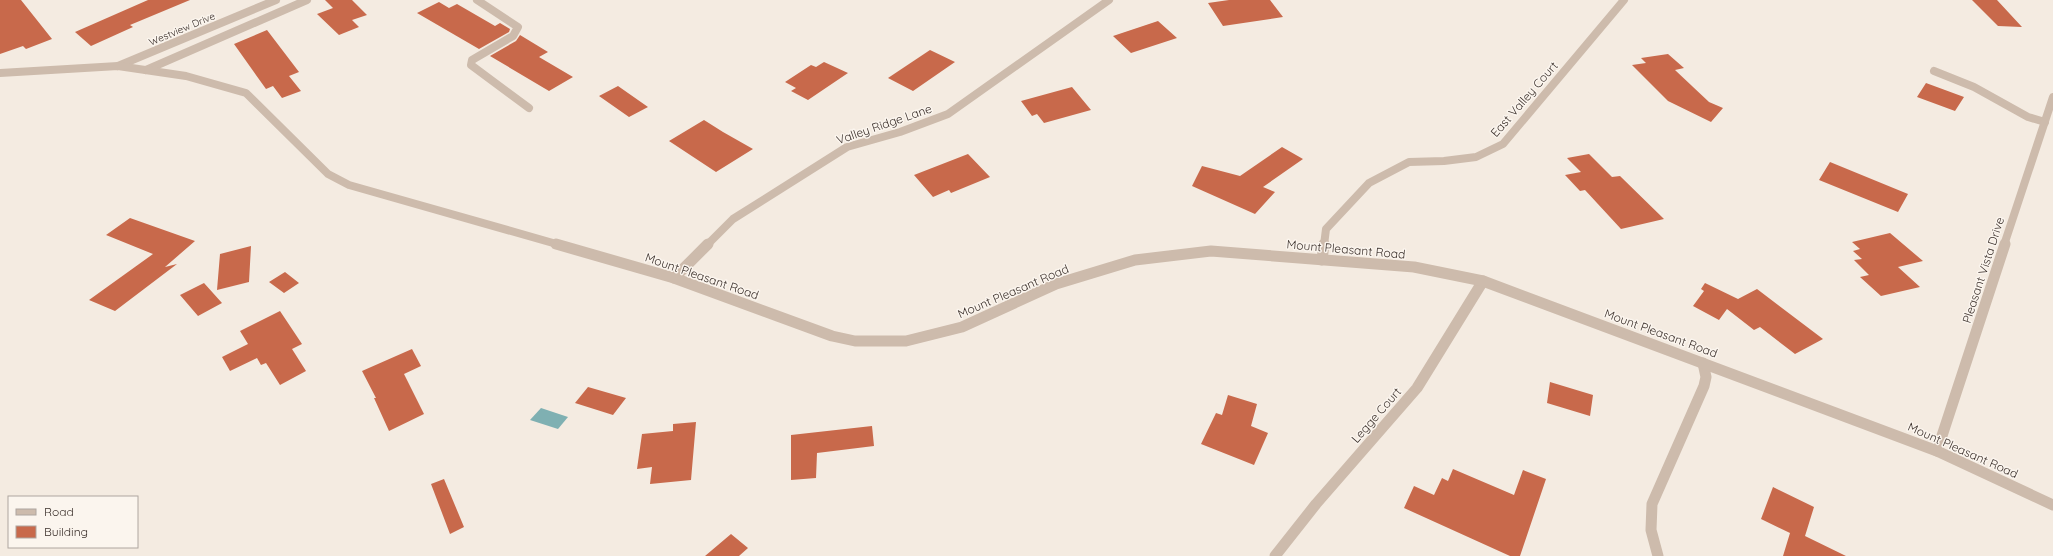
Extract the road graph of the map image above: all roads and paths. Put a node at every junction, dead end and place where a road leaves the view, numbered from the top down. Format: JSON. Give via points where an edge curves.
{"nodes":[{"id":1,"x":276,"y":0,"type":"edge"},
{"id":2,"x":307,"y":0,"type":"edge"},
{"id":3,"x":478,"y":0,"type":"edge"},
{"id":4,"x":1109,"y":0,"type":"edge"},
{"id":5,"x":1624,"y":0,"type":"edge"},
{"id":6,"x":118,"y":66,"type":"junction"},
{"id":7,"x":146,"y":70,"type":"junction"},
{"id":8,"x":1934,"y":70,"type":"dead end"},
{"id":9,"x":0,"y":74,"type":"edge"},
{"id":10,"x":2053,"y":97,"type":"edge"},
{"id":11,"x":529,"y":108,"type":"dead end"},
{"id":12,"x":2044,"y":122,"type":"junction"},
{"id":13,"x":1322,"y":260,"type":"junction"},
{"id":14,"x":674,"y":278,"type":"junction"},
{"id":15,"x":1483,"y":281,"type":"junction"},
{"id":16,"x":1704,"y":363,"type":"junction"},
{"id":17,"x":1937,"y":450,"type":"junction"},
{"id":18,"x":2053,"y":505,"type":"edge"},
{"id":19,"x":1274,"y":556,"type":"edge"},
{"id":20,"x":1658,"y":556,"type":"edge"}],
"edges":[{"from":1,"to":6,"type":"street","name":"Westview Drive"},
{"from":2,"to":7,"type":"street"},
{"from":3,"to":11,"type":"street","via":[[518,27],[514,36],[472,60],[471,65]]},
{"from":4,"to":14,"type":"street","name":"Valley Ridge Lane","via":[[948,114],[900,132],[847,147],[813,166],[781,190],[733,219]]},
{"from":5,"to":13,"type":"street","name":"East Valley Court","via":[[1503,144],[1476,157],[1409,162],[1369,183],[1326,229]]},
{"from":6,"to":7,"type":"street","name":"Mount Pleasant Road"},
{"from":6,"to":9,"type":"street","name":"Mount Pleasant Road"},
{"from":7,"to":14,"type":"street","name":"Mount Pleasant Road","via":[[186,76],[246,93],[328,174],[349,185]]},
{"from":8,"to":12,"type":"street","via":[[1974,87],[2028,117]]},
{"from":10,"to":12,"type":"street","name":"Pleasant Vista Drive"},
{"from":12,"to":17,"type":"street","name":"Pleasant Vista Drive"},
{"from":13,"to":14,"type":"street","name":"Mount Pleasant Road","via":[[1211,251],[1135,260],[1056,284],[962,327],[906,341],[855,341],[832,336]]},
{"from":13,"to":15,"type":"street","name":"Mount Pleasant Road","via":[[1414,268]]},
{"from":15,"to":16,"type":"street","name":"Mount Pleasant Road"},
{"from":15,"to":19,"type":"street","name":"Legge Court","via":[[1417,388]]},
{"from":16,"to":17,"type":"street","name":"Mount Pleasant Road"},
{"from":16,"to":20,"type":"street","via":[[1704,386],[1652,504],[1650,521]]},
{"from":17,"to":18,"type":"street","name":"Mount Pleasant Road"}]}
